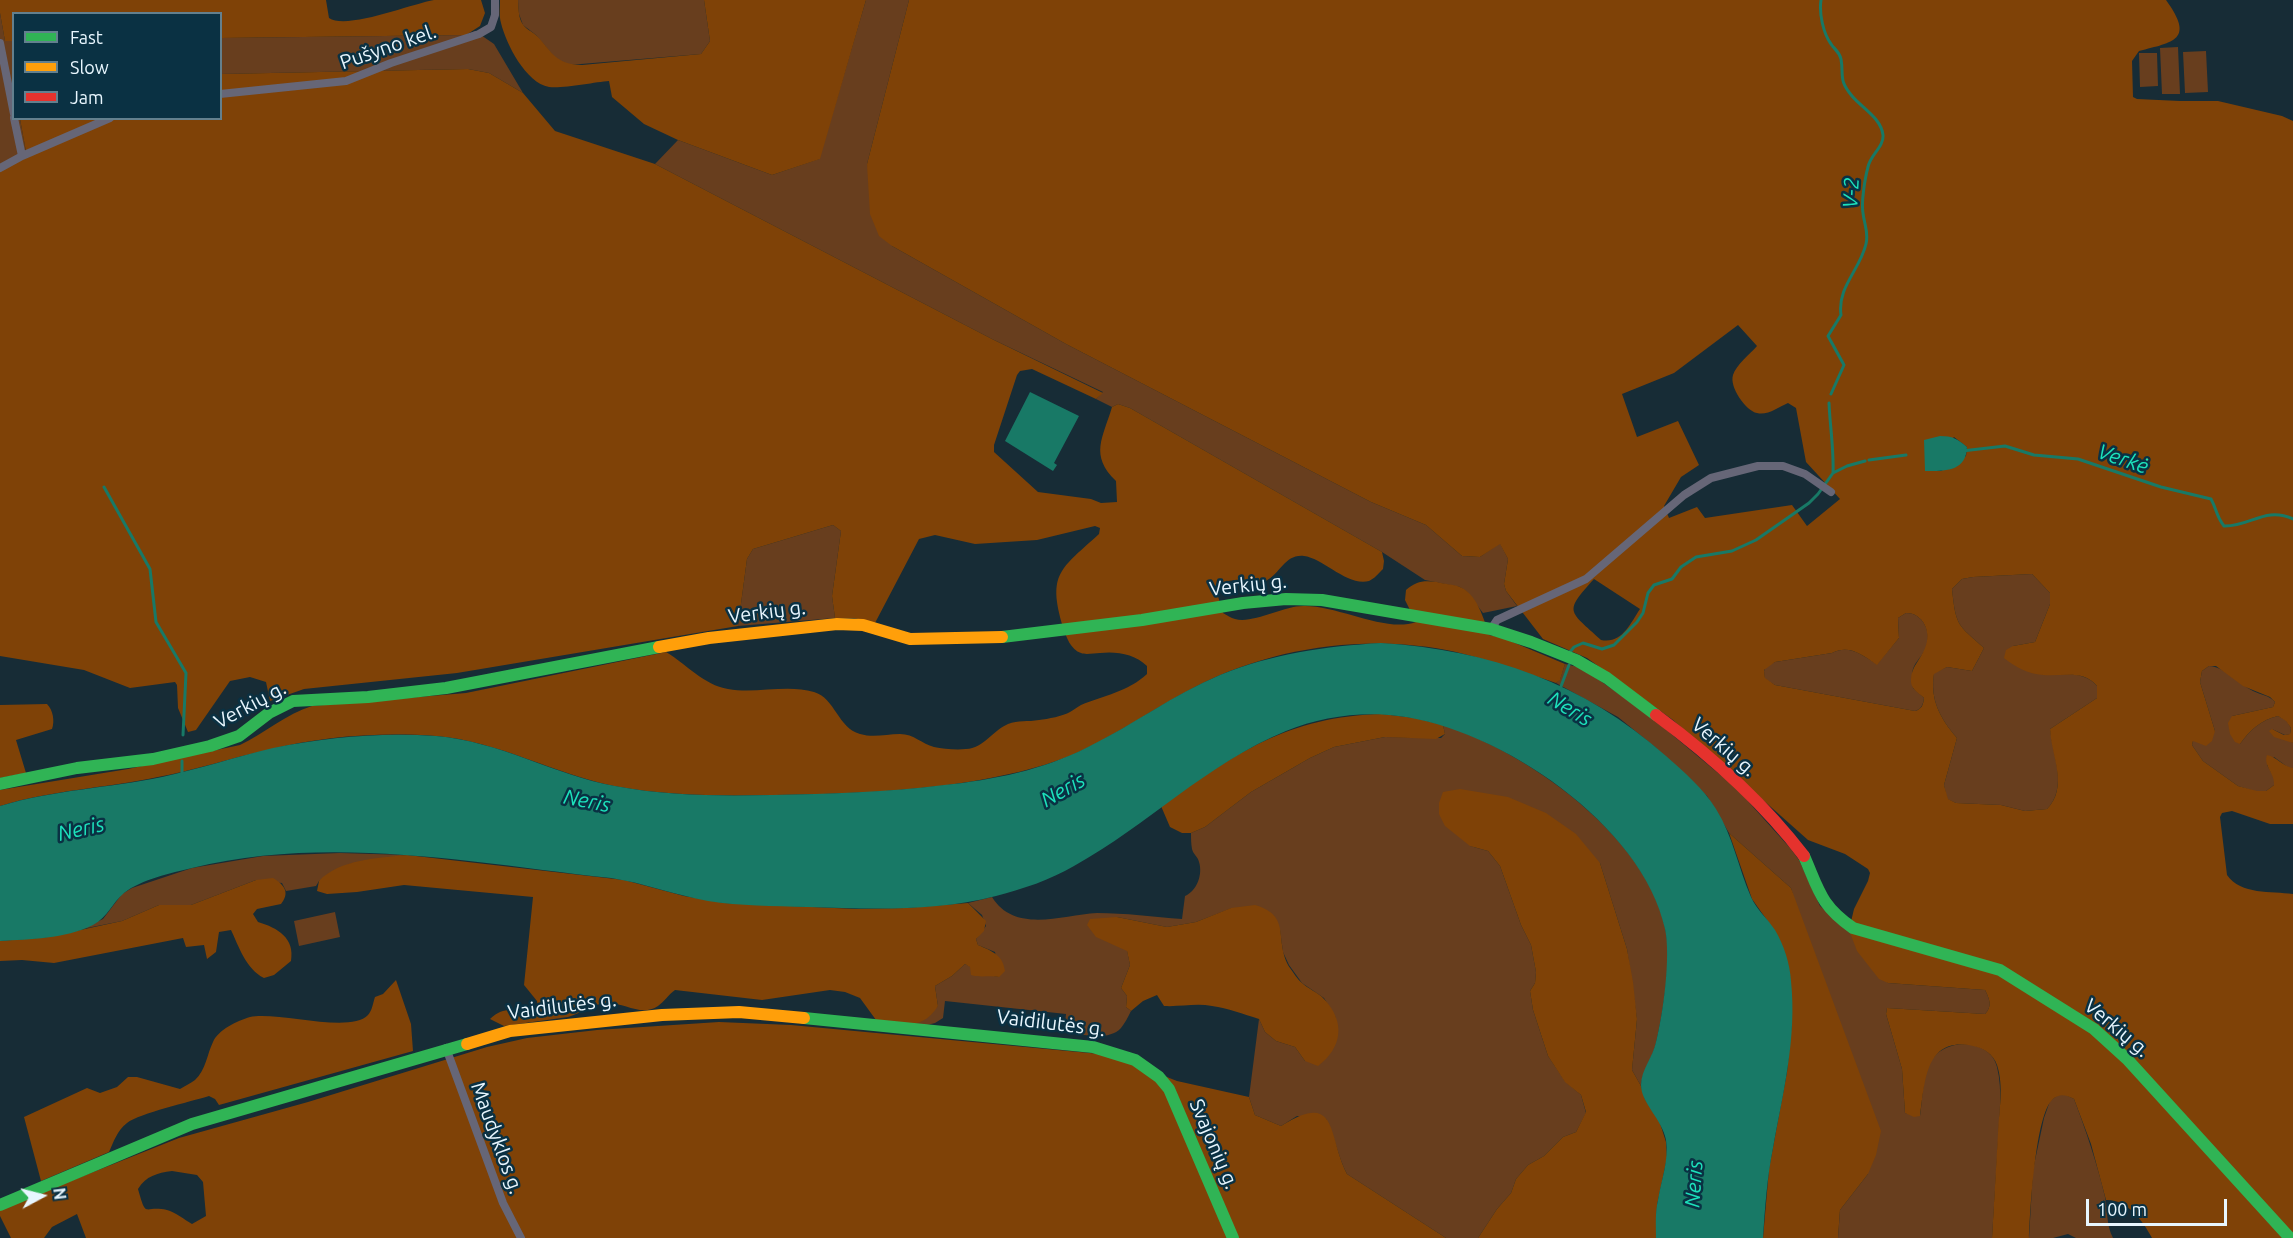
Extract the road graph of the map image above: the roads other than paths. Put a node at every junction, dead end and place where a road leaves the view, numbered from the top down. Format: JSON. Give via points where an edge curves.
{"nodes":[{"id":1,"x":495,"y":0,"type":"edge"},
{"id":2,"x":0,"y":43,"type":"edge"},
{"id":3,"x":222,"y":94,"type":"edge"},
{"id":4,"x":12,"y":104,"type":"edge"},
{"id":5,"x":14,"y":120,"type":"edge"},
{"id":6,"x":105,"y":120,"type":"edge"},
{"id":7,"x":22,"y":156,"type":"junction"},
{"id":8,"x":0,"y":168,"type":"edge"},
{"id":9,"x":1831,"y":492,"type":"dead end"},
{"id":10,"x":1491,"y":628,"type":"junction"},
{"id":11,"x":0,"y":784,"type":"edge"},
{"id":12,"x":446,"y":1048,"type":"junction"},
{"id":13,"x":1152,"y":1069,"type":"joint"},
{"id":14,"x":0,"y":1204,"type":"edge"},
{"id":15,"x":521,"y":1238,"type":"edge"},
{"id":16,"x":1233,"y":1238,"type":"edge"},
{"id":17,"x":2290,"y":1238,"type":"edge"}],
"edges":[{"from":1,"to":3,"type":"street","name":"Pušyno kel.","via":[[491,27],[479,34],[346,81]]},
{"from":2,"to":4,"type":"street"},
{"from":5,"to":7,"type":"street"},
{"from":6,"to":7,"type":"street"},
{"from":7,"to":8,"type":"street"},
{"from":9,"to":10,"type":"street","via":[[1797,470],[1770,465],[1711,478],[1684,495],[1586,579],[1497,620]]},
{"from":10,"to":11,"type":"main road","name":"Verkių g.","via":[[1303,599],[1211,607],[1142,620],[990,638],[910,639],[853,624],[804,627],[673,644],[446,688],[293,701],[239,736],[210,746]]},
{"from":10,"to":17,"type":"main road","name":"Verkių g.","via":[[1591,667],[1672,727],[1781,826],[1804,856],[1824,903],[1845,924],[2000,970],[2094,1029],[2135,1067]]},
{"from":12,"to":13,"type":"main road","name":"Vaidilutės g.","via":[[539,1027],[739,1011],[1108,1048]]},
{"from":12,"to":14,"type":"main road","name":"Vaidilutės g.","via":[[192,1124]]},
{"from":12,"to":15,"type":"street","name":"Maudyklos g.","via":[[503,1203]]},
{"from":13,"to":16,"type":"main road","name":"Svajonių g.","via":[[1169,1089]]}]}
